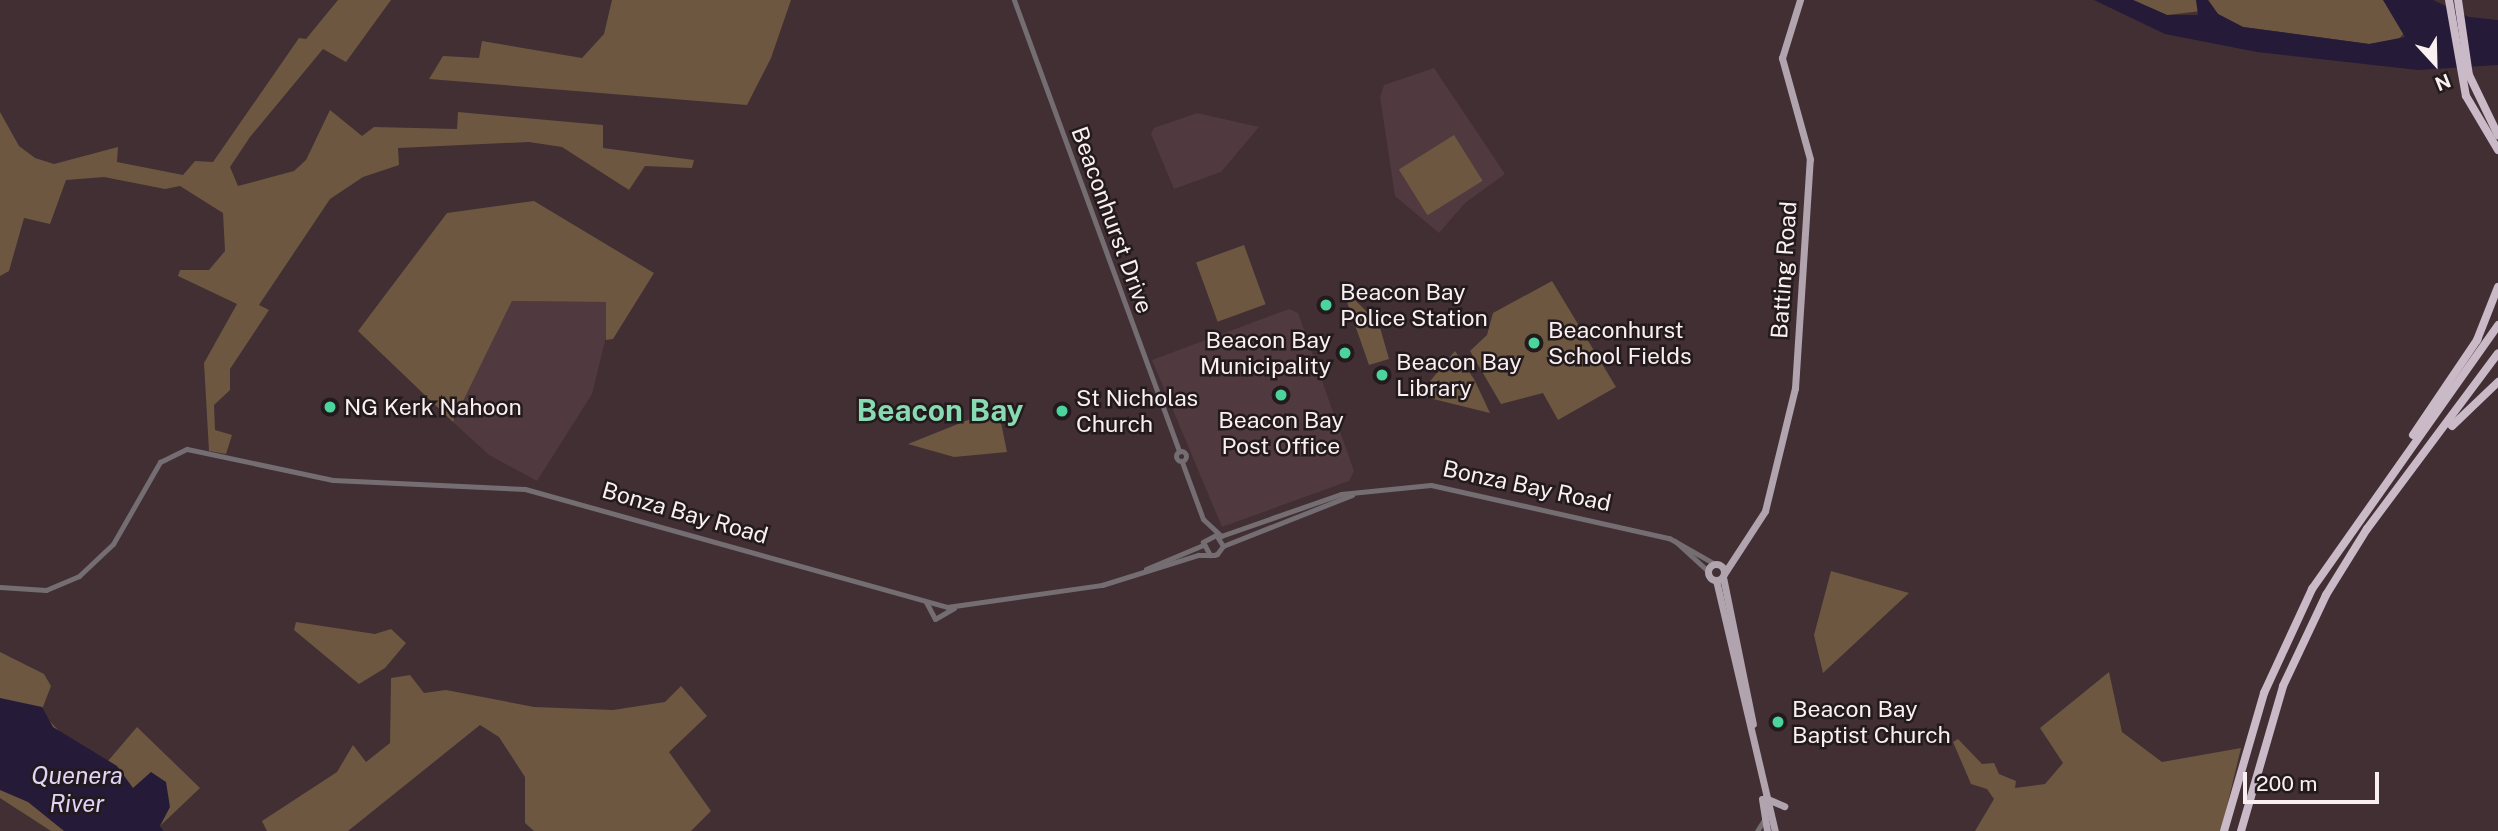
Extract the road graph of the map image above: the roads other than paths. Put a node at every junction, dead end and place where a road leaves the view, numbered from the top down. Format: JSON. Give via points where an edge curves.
{"nodes":[{"id":1,"x":1014,"y":0,"type":"edge"},
{"id":2,"x":1800,"y":0,"type":"edge"},
{"id":3,"x":2449,"y":0,"type":"edge"},
{"id":4,"x":2458,"y":0,"type":"edge"},
{"id":5,"x":2471,"y":95,"type":"junction"},
{"id":6,"x":2498,"y":135,"type":"edge"},
{"id":7,"x":2498,"y":150,"type":"edge"},
{"id":8,"x":2498,"y":287,"type":"edge"},
{"id":9,"x":2498,"y":325,"type":"edge"},
{"id":10,"x":2498,"y":353,"type":"edge"},
{"id":11,"x":2498,"y":383,"type":"edge"},
{"id":12,"x":2382,"y":482,"type":"junction"},
{"id":13,"x":1368,"y":488,"type":"junction"},
{"id":14,"x":1203,"y":519,"type":"junction"},
{"id":15,"x":2367,"y":529,"type":"junction"},
{"id":16,"x":1216,"y":535,"type":"junction"},
{"id":17,"x":1675,"y":541,"type":"junction"},
{"id":18,"x":1203,"y":542,"type":"junction"},
{"id":19,"x":1747,"y":542,"type":"junction"},
{"id":20,"x":1223,"y":546,"type":"junction"},
{"id":21,"x":1210,"y":555,"type":"junction"},
{"id":22,"x":1716,"y":564,"type":"junction"},
{"id":23,"x":1144,"y":570,"type":"junction"},
{"id":24,"x":1708,"y":571,"type":"junction"},
{"id":25,"x":1721,"y":577,"type":"junction"},
{"id":26,"x":0,"y":587,"type":"edge"},
{"id":27,"x":925,"y":601,"type":"junction"},
{"id":28,"x":957,"y":607,"type":"junction"},
{"id":29,"x":1764,"y":795,"type":"junction"},
{"id":30,"x":1784,"y":806,"type":"dead end"},
{"id":31,"x":1767,"y":822,"type":"edge"},
{"id":32,"x":1759,"y":831,"type":"edge"},
{"id":33,"x":1775,"y":831,"type":"edge"},
{"id":34,"x":2224,"y":831,"type":"edge"},
{"id":35,"x":2241,"y":831,"type":"edge"}],
"edges":[{"from":1,"to":14,"type":"street","name":"Beaconhurst Drive","via":[[1179,452],[1177,459],[1182,461]]},
{"from":2,"to":19,"type":"main road","name":"Batting Road","via":[[1782,58],[1810,159],[1801,332],[1774,483]]},
{"from":3,"to":5,"type":"highway"},
{"from":4,"to":5,"type":"highway"},
{"from":5,"to":6,"type":"highway"},
{"from":5,"to":7,"type":"highway"},
{"from":8,"to":12,"type":"highway","via":[[2477,340]]},
{"from":9,"to":12,"type":"highway"},
{"from":10,"to":15,"type":"highway"},
{"from":11,"to":15,"type":"highway","via":[[2467,410]]},
{"from":12,"to":34,"type":"highway","via":[[2318,578],[2283,645],[2249,737]]},
{"from":13,"to":16,"type":"street","name":"Bonza Bay Road"},
{"from":13,"to":17,"type":"street","name":"Bonza Bay Road","via":[[1463,488]]},
{"from":13,"to":20,"type":"street","name":"Bonza Bay Road"},
{"from":14,"to":16,"type":"street"},
{"from":14,"to":18,"type":"street"},
{"from":15,"to":35,"type":"highway","via":[[2312,621],[2283,686]]},
{"from":16,"to":18,"type":"street","name":"Bonza Bay Road"},
{"from":16,"to":20,"type":"street"},
{"from":17,"to":22,"type":"street","name":"Bonza Bay Road"},
{"from":17,"to":24,"type":"street","name":"Bonza Bay Road"},
{"from":18,"to":21,"type":"street"},
{"from":18,"to":23,"type":"street","name":"Bonza Bay Road"},
{"from":19,"to":22,"type":"main road","name":"Batting Road"},
{"from":19,"to":25,"type":"main road","name":"Batting Road"},
{"from":20,"to":21,"type":"street","name":"Bonza Bay Road"},
{"from":21,"to":23,"type":"street","name":"Bonza Bay Road"},
{"from":22,"to":24,"type":"main road","name":"Batting Road"},
{"from":22,"to":25,"type":"main road"},
{"from":23,"to":28,"type":"street","name":"Bonza Bay Road","via":[[1088,589]]},
{"from":24,"to":25,"type":"main road"},
{"from":25,"to":29,"type":"main road"},
{"from":26,"to":27,"type":"street","name":"Bonza Bay Road","via":[[46,590],[79,576],[113,544],[164,458],[187,449],[333,480],[525,489]]},
{"from":27,"to":28,"type":"street","name":"Bonza Bay Road"},
{"from":27,"to":28,"type":"street","via":[[935,619]]},
{"from":29,"to":30,"type":"main road"},
{"from":29,"to":31,"type":"main road"},
{"from":31,"to":32,"type":"street"},
{"from":31,"to":33,"type":"main road"}]}
